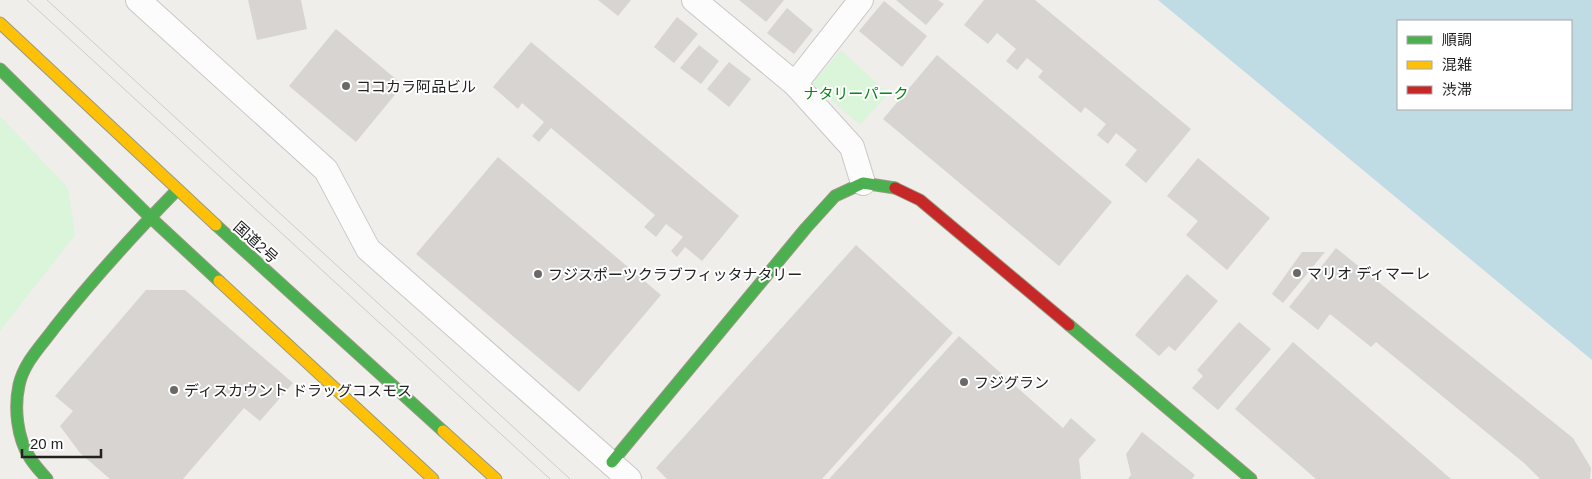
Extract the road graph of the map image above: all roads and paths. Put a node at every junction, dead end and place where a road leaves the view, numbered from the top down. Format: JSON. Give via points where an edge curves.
{"nodes":[{"id":1,"x":138,"y":0,"type":"edge"},
{"id":2,"x":694,"y":0,"type":"edge"},
{"id":3,"x":861,"y":0,"type":"edge"},
{"id":4,"x":0,"y":23,"type":"edge"},
{"id":5,"x":0,"y":69,"type":"edge"},
{"id":6,"x":794,"y":84,"type":"junction"},
{"id":7,"x":863,"y":183,"type":"junction"},
{"id":8,"x":177,"y":190,"type":"junction"},
{"id":9,"x":150,"y":217,"type":"junction"},
{"id":10,"x":8,"y":409,"type":"edge"},
{"id":11,"x":612,"y":462,"type":"junction"},
{"id":12,"x":47,"y":479,"type":"edge"},
{"id":13,"x":433,"y":479,"type":"edge"},
{"id":14,"x":496,"y":479,"type":"edge"},
{"id":15,"x":629,"y":479,"type":"edge"},
{"id":16,"x":1251,"y":479,"type":"edge"}],
"edges":[{"from":1,"to":11,"type":"street","via":[[326,170],[368,249]]},
{"from":2,"to":6,"type":"street"},
{"from":3,"to":6,"type":"street"},
{"from":4,"to":8,"type":"main road","name":"国道2号"},
{"from":5,"to":9,"type":"main road"},
{"from":6,"to":7,"type":"street","via":[[852,147]]},
{"from":7,"to":11,"type":"main road","via":[[835,196],[806,228]]},
{"from":7,"to":16,"type":"main road","via":[[895,188],[920,200]]},
{"from":8,"to":9,"type":"main road"},
{"from":8,"to":14,"type":"main road","name":"国道2号"},
{"from":9,"to":10,"type":"main road","via":[[81,294],[25,366]]},
{"from":9,"to":13,"type":"main road"},
{"from":10,"to":12,"type":"main road","via":[[20,430],[27,454]]},
{"from":11,"to":15,"type":"street"}]}
